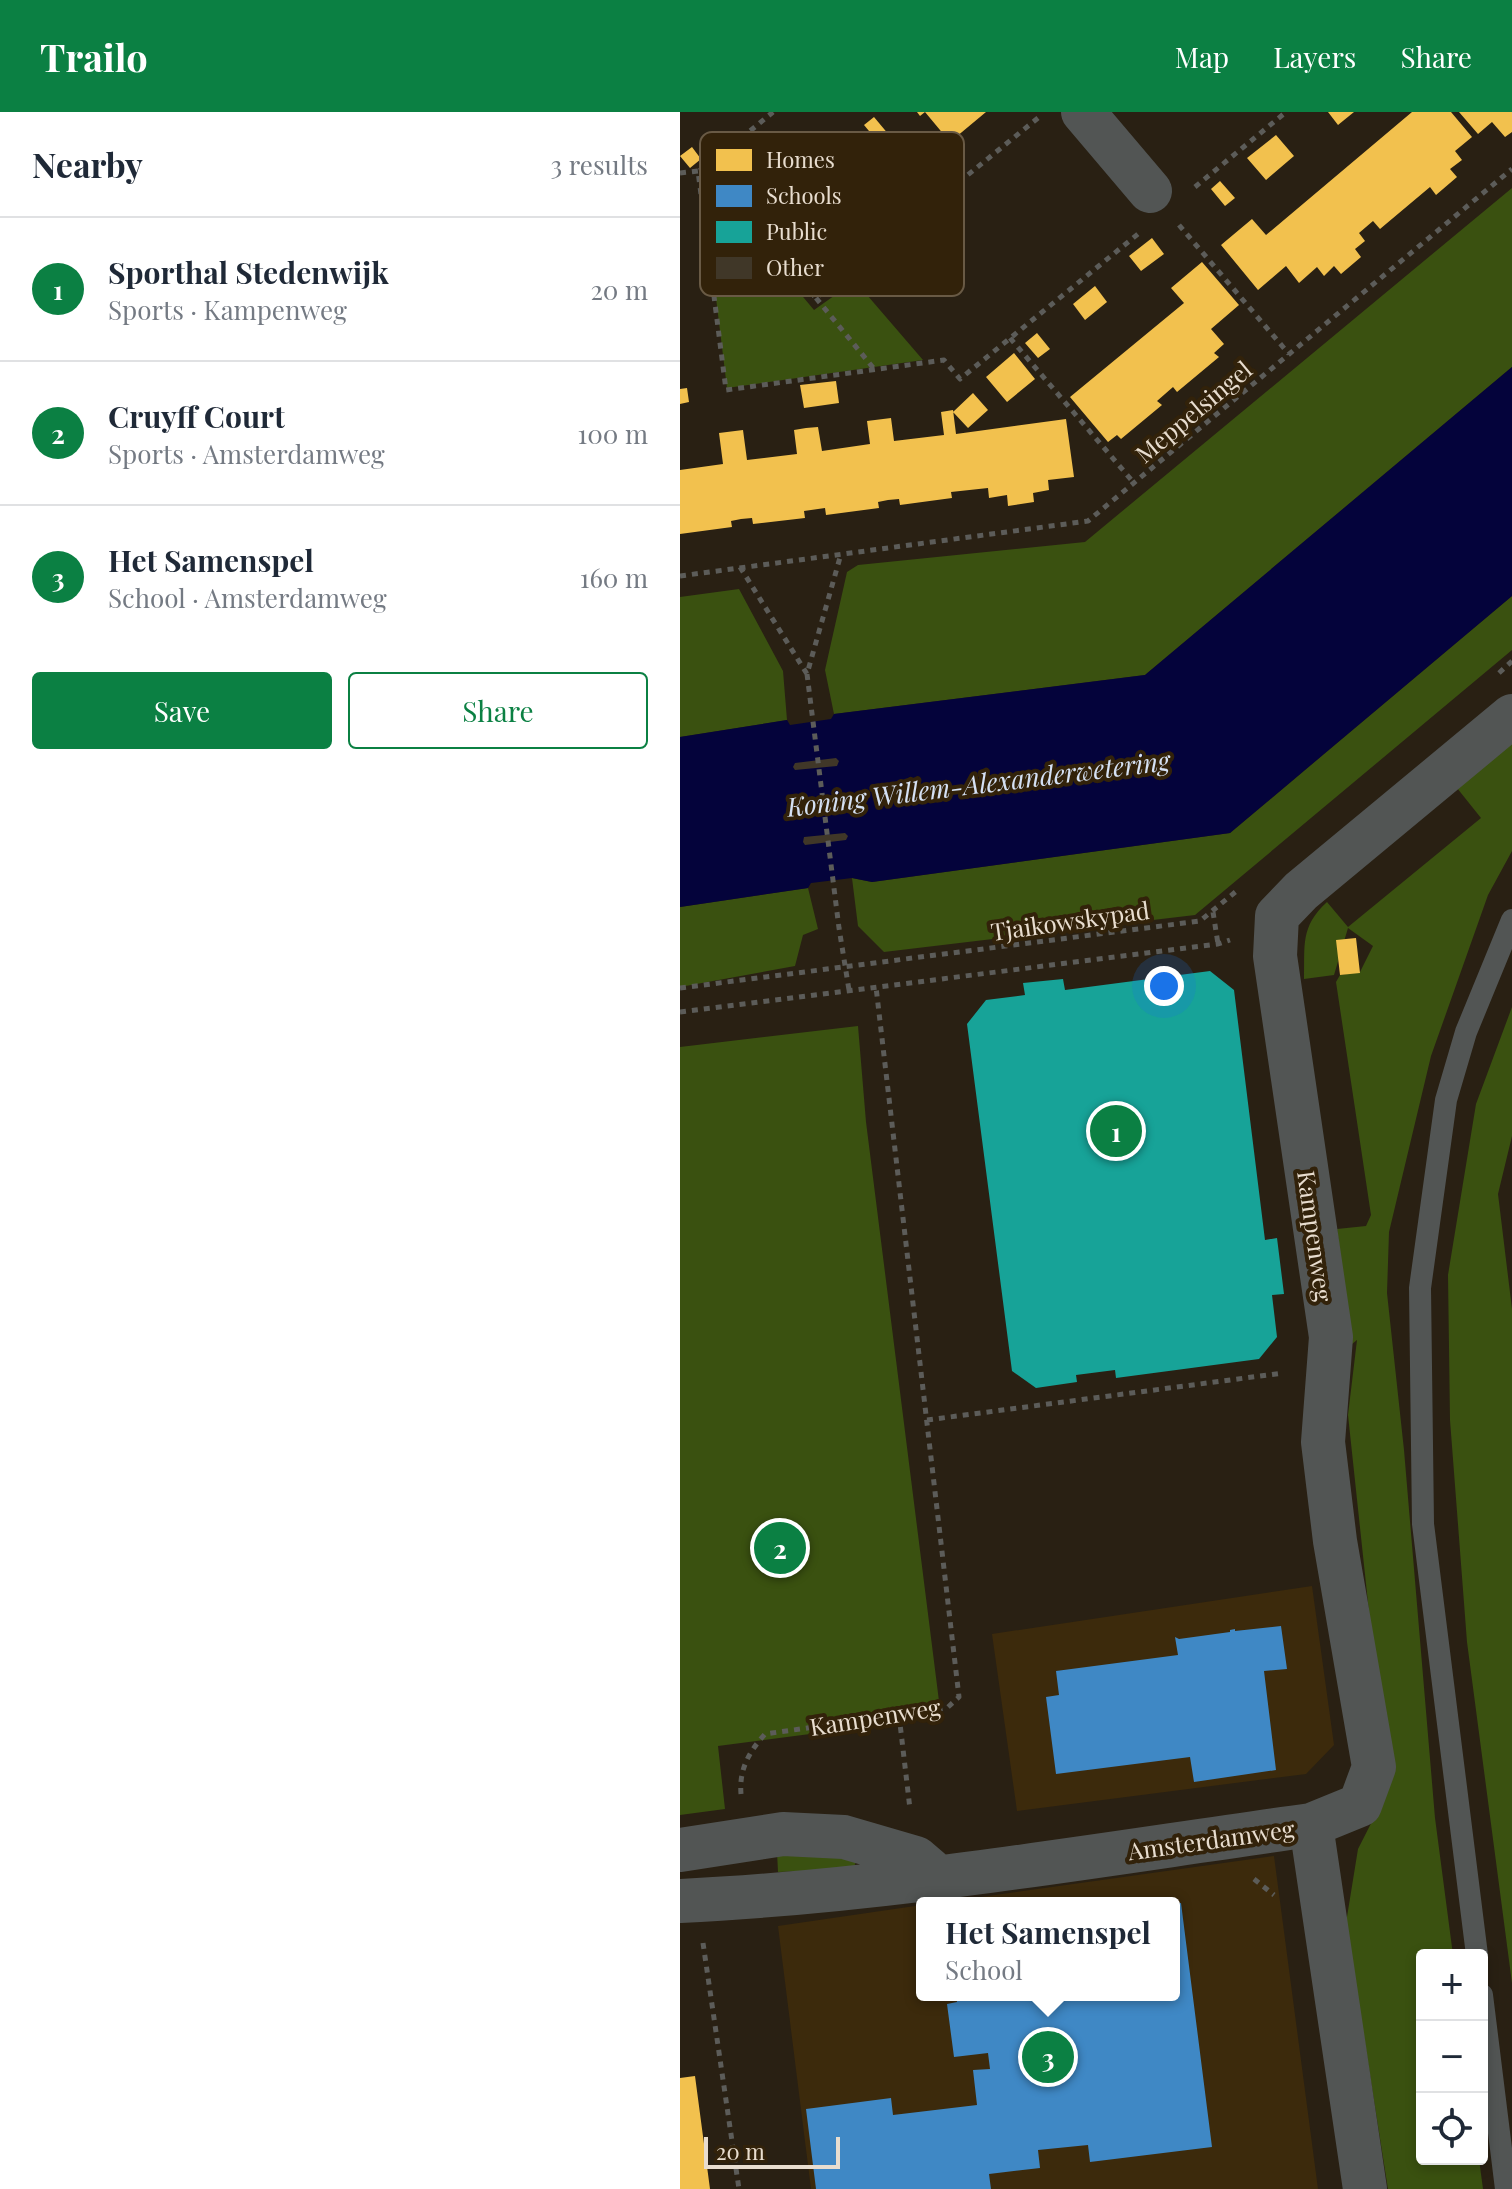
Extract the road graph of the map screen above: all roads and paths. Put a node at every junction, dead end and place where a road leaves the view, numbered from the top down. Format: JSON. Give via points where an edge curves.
{"nodes":[{"id":1,"x":773,"y":112,"type":"edge"},
{"id":2,"x":1045,"y":112,"type":"edge"},
{"id":3,"x":1083,"y":112,"type":"edge"},
{"id":4,"x":1286,"y":112,"type":"edge"},
{"id":5,"x":748,"y":132,"type":"edge"},
{"id":6,"x":1512,"y":169,"type":"edge"},
{"id":7,"x":700,"y":170,"type":"edge"},
{"id":8,"x":680,"y":173,"type":"edge"},
{"id":9,"x":964,"y":178,"type":"edge"},
{"id":10,"x":1158,"y":201,"type":"junction"},
{"id":11,"x":715,"y":296,"type":"edge"},
{"id":12,"x":818,"y":296,"type":"edge"},
{"id":13,"x":816,"y":298,"type":"joint"},
{"id":14,"x":1010,"y":338,"type":"junction"},
{"id":15,"x":1289,"y":354,"type":"junction"},
{"id":16,"x":875,"y":370,"type":"junction"},
{"id":17,"x":1134,"y":483,"type":"junction"},
{"id":18,"x":841,"y":554,"type":"junction"},
{"id":19,"x":740,"y":567,"type":"junction"},
{"id":20,"x":680,"y":576,"type":"edge"},
{"id":21,"x":807,"y":674,"type":"junction"},
{"id":22,"x":1512,"y":716,"type":"edge"},
{"id":23,"x":1245,"y":885,"type":"dead end"},
{"id":24,"x":1213,"y":912,"type":"junction"},
{"id":25,"x":1277,"y":916,"type":"junction"},
{"id":26,"x":1512,"y":920,"type":"edge"},
{"id":27,"x":1218,"y":944,"type":"junction"},
{"id":28,"x":845,"y":968,"type":"junction"},
{"id":29,"x":876,"y":987,"type":"junction"},
{"id":30,"x":680,"y":988,"type":"edge"},
{"id":31,"x":849,"y":990,"type":"junction"},
{"id":32,"x":680,"y":1012,"type":"edge"},
{"id":33,"x":1329,"y":1366,"type":"junction"},
{"id":34,"x":927,"y":1420,"type":"junction"},
{"id":35,"x":899,"y":1715,"type":"junction"},
{"id":36,"x":1311,"y":1825,"type":"junction"},
{"id":37,"x":742,"y":1841,"type":"junction"},
{"id":38,"x":680,"y":1850,"type":"edge"},
{"id":39,"x":927,"y":1867,"type":"junction"},
{"id":40,"x":1250,"y":1877,"type":"dead end"},
{"id":41,"x":680,"y":1901,"type":"edge"},
{"id":42,"x":1276,"y":1910,"type":"dead end"},
{"id":43,"x":715,"y":1936,"type":"dead end"},
{"id":44,"x":703,"y":1942,"type":"junction"},
{"id":45,"x":692,"y":1944,"type":"dead end"},
{"id":46,"x":1476,"y":1949,"type":"edge"},
{"id":47,"x":1485,"y":2021,"type":"edge"},
{"id":48,"x":739,"y":2189,"type":"edge"},
{"id":49,"x":1365,"y":2189,"type":"edge"},
{"id":50,"x":1506,"y":2189,"type":"edge"}],
"edges":[{"from":1,"to":5,"type":"path"},
{"from":2,"to":9,"type":"path"},
{"from":3,"to":10,"type":"street"},
{"from":4,"to":10,"type":"path"},
{"from":6,"to":15,"type":"path","name":"Meppelsingel"},
{"from":7,"to":8,"type":"path"},
{"from":10,"to":14,"type":"path"},
{"from":10,"to":15,"type":"path"},
{"from":11,"to":16,"type":"path","via":[[726,390]]},
{"from":12,"to":13,"type":"path"},
{"from":13,"to":16,"type":"path"},
{"from":14,"to":16,"type":"path","via":[[960,379],[944,360]]},
{"from":14,"to":17,"type":"path"},
{"from":15,"to":17,"type":"path","name":"Meppelsingel"},
{"from":17,"to":18,"type":"path","name":"Meppelsingel","via":[[1088,521]]},
{"from":18,"to":19,"type":"path","name":"Meppelsingel"},
{"from":18,"to":21,"type":"path"},
{"from":19,"to":20,"type":"path","name":"Meppelsingel"},
{"from":19,"to":21,"type":"path"},
{"from":21,"to":28,"type":"path"},
{"from":22,"to":25,"type":"street"},
{"from":23,"to":24,"type":"path","name":"Tjaikowskypad"},
{"from":24,"to":27,"type":"path"},
{"from":24,"to":28,"type":"path","name":"Tjaikowskypad","via":[[1200,921]]},
{"from":25,"to":27,"type":"path","name":"Tjaikowskypad"},
{"from":25,"to":33,"type":"street","name":"Kampenweg","via":[[1275,956],[1331,1337]]},
{"from":26,"to":46,"type":"lane","via":[[1466,1032],[1446,1100],[1420,1288],[1423,1524]]},
{"from":27,"to":29,"type":"path","name":"Tjaikowskypad"},
{"from":28,"to":30,"type":"path","name":"Tjaikowskypad"},
{"from":28,"to":31,"type":"path"},
{"from":29,"to":31,"type":"path","name":"Tjaikowskypad"},
{"from":29,"to":34,"type":"path","name":"Kampenweg"},
{"from":31,"to":32,"type":"path","name":"Tjaikowskypad"},
{"from":33,"to":34,"type":"path"},
{"from":33,"to":36,"type":"street","name":"Kampenweg","via":[[1323,1442],[1374,1767],[1360,1805]]},
{"from":34,"to":35,"type":"path","name":"Kampenweg","via":[[959,1697],[947,1708]]},
{"from":35,"to":37,"type":"path","name":"Kampenweg","via":[[765,1734],[749,1753],[740,1779]]},
{"from":35,"to":39,"type":"path"},
{"from":36,"to":39,"type":"street","name":"Amsterdamweg"},
{"from":36,"to":49,"type":"street","name":"Amsterdamweg"},
{"from":37,"to":38,"type":"street","name":"Amsterdamweg"},
{"from":37,"to":39,"type":"street","name":"Amsterdamweg","via":[[783,1834],[844,1837]]},
{"from":39,"to":41,"type":"street","name":"Amsterdamweg","via":[[746,1898]]},
{"from":40,"to":42,"type":"path","via":[[1273,1894]]},
{"from":43,"to":44,"type":"path"},
{"from":44,"to":45,"type":"path"},
{"from":44,"to":48,"type":"path"},
{"from":47,"to":50,"type":"lane"}]}
